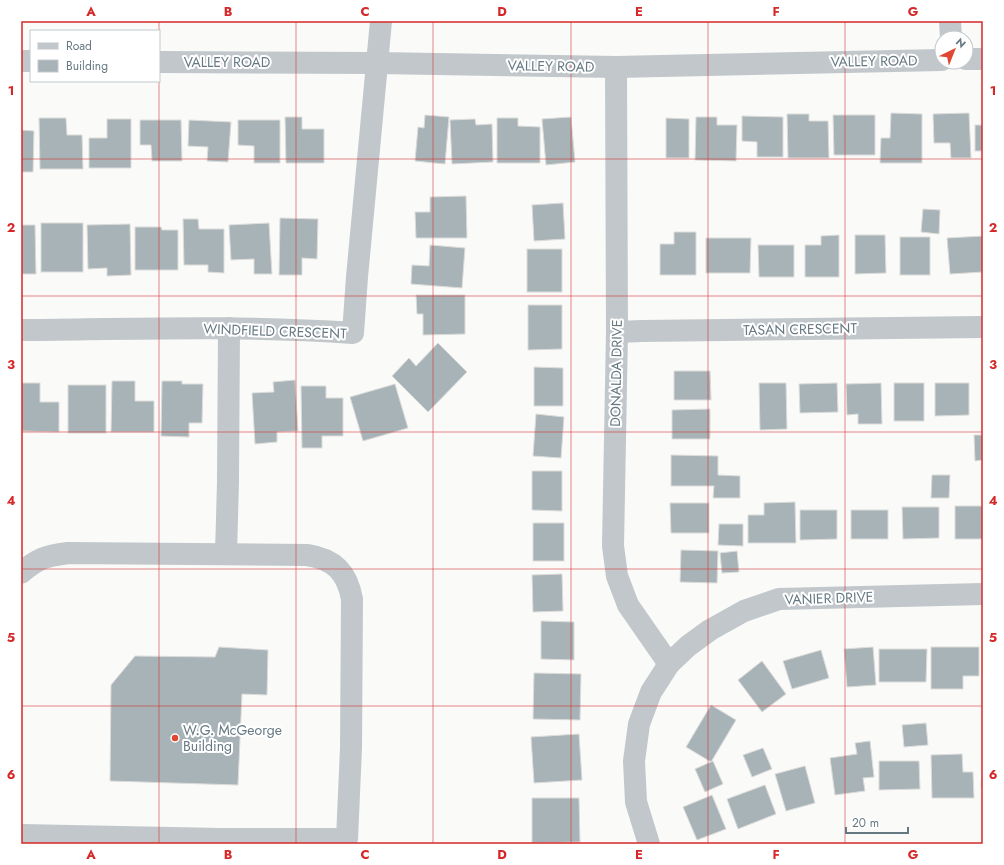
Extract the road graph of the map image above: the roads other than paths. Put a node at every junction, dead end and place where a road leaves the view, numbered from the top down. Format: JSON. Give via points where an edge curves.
{"nodes":[{"id":1,"x":381,"y":21,"type":"edge"},
{"id":2,"x":934,"y":60,"type":"edge"},
{"id":3,"x":160,"y":62,"type":"edge"},
{"id":4,"x":377,"y":63,"type":"junction"},
{"id":5,"x":616,"y":67,"type":"junction"},
{"id":6,"x":983,"y":327,"type":"edge"},
{"id":7,"x":229,"y":328,"type":"junction"},
{"id":8,"x":21,"y":330,"type":"edge"},
{"id":9,"x":618,"y":332,"type":"junction"},
{"id":10,"x":226,"y":554,"type":"junction"},
{"id":11,"x":21,"y":573,"type":"edge"},
{"id":12,"x":983,"y":594,"type":"edge"},
{"id":13,"x":669,"y":664,"type":"junction"},
{"id":14,"x":21,"y":835,"type":"edge"},
{"id":15,"x":649,"y":844,"type":"edge"}],
"edges":[{"from":1,"to":4,"type":"street"},
{"from":2,"to":5,"type":"street","name":"VALLEY ROAD"},
{"from":3,"to":4,"type":"street","name":"VALLEY ROAD"},
{"from":4,"to":5,"type":"street","name":"VALLEY ROAD"},
{"from":4,"to":7,"type":"street","name":"WINDFIELD CRESCENT","via":[[353,333]]},
{"from":5,"to":9,"type":"street","name":"DONALDA DRIVE"},
{"from":6,"to":9,"type":"street","name":"TASAN CRESCENT"},
{"from":7,"to":8,"type":"street","name":"WINDFIELD CRESCENT"},
{"from":7,"to":10,"type":"street"},
{"from":9,"to":13,"type":"street","name":"DONALDA DRIVE","via":[[613,546],[617,576],[628,605]]},
{"from":10,"to":11,"type":"street","via":[[68,553],[48,556]]},
{"from":10,"to":14,"type":"street","via":[[319,557],[330,562],[346,578],[352,599],[351,748],[347,839]]},
{"from":12,"to":13,"type":"street","name":"VANIER DRIVE","via":[[779,599],[744,611],[710,630]]},
{"from":13,"to":15,"type":"street","name":"VANIER DRIVE","via":[[652,692],[639,724],[634,760],[636,802]]}]}
